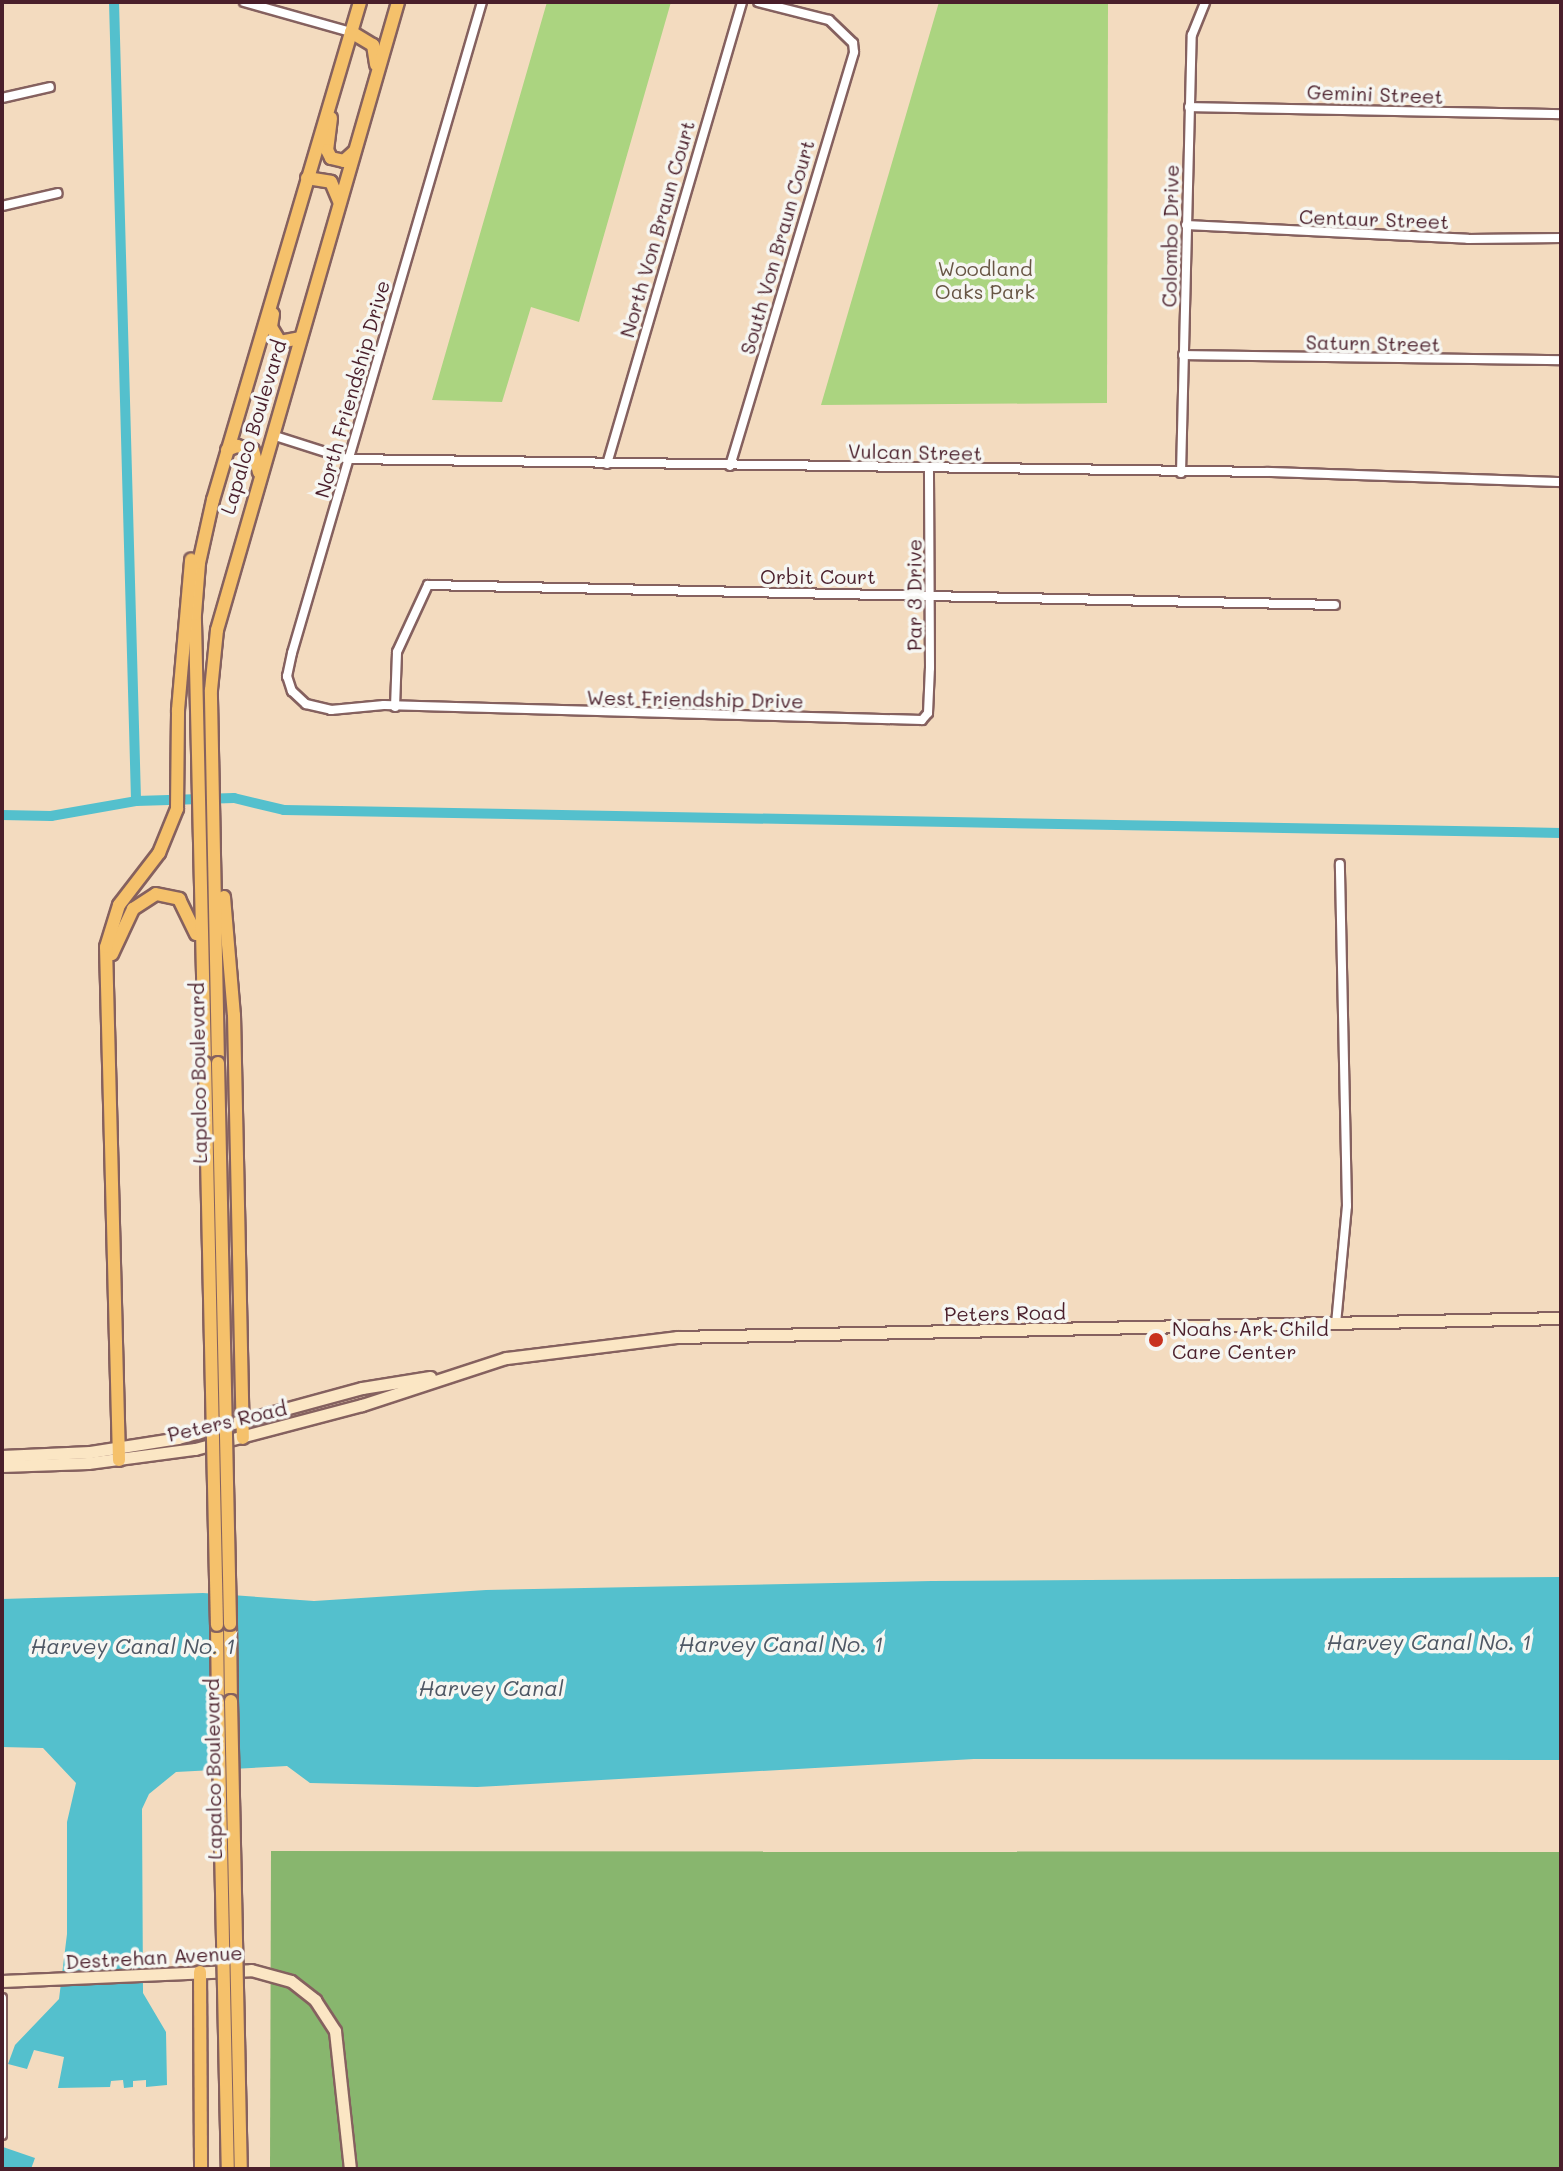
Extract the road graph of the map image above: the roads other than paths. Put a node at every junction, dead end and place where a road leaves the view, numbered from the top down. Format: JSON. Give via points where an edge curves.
{"nodes":[{"id":1,"x":244,"y":2,"type":"edge"},
{"id":2,"x":360,"y":2,"type":"edge"},
{"id":3,"x":398,"y":2,"type":"edge"},
{"id":4,"x":482,"y":2,"type":"edge"},
{"id":5,"x":758,"y":2,"type":"edge"},
{"id":6,"x":1205,"y":2,"type":"edge"},
{"id":7,"x":741,"y":3,"type":"edge"},
{"id":8,"x":351,"y":32,"type":"junction"},
{"id":9,"x":339,"y":71,"type":"junction"},
{"id":10,"x":375,"y":76,"type":"junction"},
{"id":11,"x":50,"y":87,"type":"dead end"},
{"id":12,"x":2,"y":98,"type":"edge"},
{"id":13,"x":1189,"y":107,"type":"junction"},
{"id":14,"x":1561,"y":114,"type":"edge"},
{"id":15,"x":355,"y":150,"type":"junction"},
{"id":16,"x":307,"y":178,"type":"junction"},
{"id":17,"x":58,"y":193,"type":"dead end"},
{"id":18,"x":339,"y":204,"type":"junction"},
{"id":19,"x":2,"y":206,"type":"edge"},
{"id":20,"x":1186,"y":225,"type":"junction"},
{"id":21,"x":1561,"y":238,"type":"edge"},
{"id":22,"x":277,"y":279,"type":"junction"},
{"id":23,"x":300,"y":338,"type":"junction"},
{"id":24,"x":1183,"y":355,"type":"junction"},
{"id":25,"x":1561,"y":360,"type":"edge"},
{"id":26,"x":272,"y":435,"type":"junction"},
{"id":27,"x":227,"y":450,"type":"junction"},
{"id":28,"x":347,"y":459,"type":"junction"},
{"id":29,"x":607,"y":464,"type":"junction"},
{"id":30,"x":730,"y":466,"type":"junction"},
{"id":31,"x":929,"y":468,"type":"junction"},
{"id":32,"x":1181,"y":473,"type":"junction"},
{"id":33,"x":260,"y":475,"type":"junction"},
{"id":34,"x":1561,"y":482,"type":"edge"},
{"id":35,"x":213,"y":500,"type":"junction"},
{"id":36,"x":931,"y":593,"type":"junction"},
{"id":37,"x":1335,"y":605,"type":"dead end"},
{"id":38,"x":384,"y":705,"type":"joint"},
{"id":39,"x":395,"y":707,"type":"junction"},
{"id":40,"x":922,"y":720,"type":"joint"},
{"id":41,"x":214,"y":818,"type":"junction"},
{"id":42,"x":1340,"y":864,"type":"dead end"},
{"id":43,"x":201,"y":953,"type":"junction"},
{"id":44,"x":108,"y":969,"type":"junction"},
{"id":45,"x":211,"y":1063,"type":"junction"},
{"id":46,"x":1561,"y":1318,"type":"edge"},
{"id":47,"x":1336,"y":1324,"type":"junction"},
{"id":48,"x":454,"y":1374,"type":"junction"},
{"id":49,"x":241,"y":1423,"type":"junction"},
{"id":50,"x":243,"y":1438,"type":"junction"},
{"id":51,"x":119,"y":1454,"type":"junction"},
{"id":52,"x":2,"y":1456,"type":"edge"},
{"id":53,"x":2,"y":1466,"type":"edge"},
{"id":54,"x":200,"y":1972,"type":"junction"},
{"id":55,"x":2,"y":1981,"type":"edge"},
{"id":56,"x":2,"y":1998,"type":"edge"},
{"id":57,"x":2,"y":2135,"type":"edge"},
{"id":58,"x":201,"y":2169,"type":"edge"},
{"id":59,"x":228,"y":2169,"type":"edge"},
{"id":60,"x":241,"y":2169,"type":"edge"},
{"id":61,"x":350,"y":2169,"type":"edge"}],
"edges":[{"from":1,"to":8,"type":"street"},
{"from":2,"to":8,"type":"main road","name":"Lapalco Boulevard"},
{"from":3,"to":10,"type":"main road","name":"Lapalco Boulevard"},
{"from":4,"to":28,"type":"street","name":"North Friendship Drive"},
{"from":5,"to":30,"type":"street","name":"South Von Braun Court","via":[[829,20],[850,38],[850,65]]},
{"from":6,"to":13,"type":"street","name":"Colombo Drive","via":[[1192,35]]},
{"from":7,"to":29,"type":"street","name":"North Von Braun Court"},
{"from":8,"to":9,"type":"main road","name":"Lapalco Boulevard"},
{"from":8,"to":10,"type":"main road","via":[[373,45]]},
{"from":9,"to":15,"type":"main road","via":[[327,150],[340,162]]},
{"from":9,"to":16,"type":"main road","name":"Lapalco Boulevard"},
{"from":10,"to":15,"type":"main road","name":"Lapalco Boulevard"},
{"from":11,"to":12,"type":"street"},
{"from":13,"to":14,"type":"street","name":"Gemini Street"},
{"from":13,"to":20,"type":"street","name":"Colombo Drive"},
{"from":15,"to":18,"type":"main road","name":"Lapalco Boulevard"},
{"from":16,"to":18,"type":"main road","via":[[331,182]]},
{"from":16,"to":22,"type":"main road","name":"Lapalco Boulevard"},
{"from":17,"to":19,"type":"street"},
{"from":18,"to":23,"type":"main road","name":"Lapalco Boulevard"},
{"from":20,"to":21,"type":"street","name":"Centaur Street","via":[[1468,239]]},
{"from":20,"to":24,"type":"street","name":"Colombo Drive"},
{"from":22,"to":23,"type":"main road","via":[[273,334],[286,344]]},
{"from":22,"to":27,"type":"main road","name":"Lapalco Boulevard"},
{"from":23,"to":26,"type":"main road","name":"Lapalco Boulevard"},
{"from":24,"to":25,"type":"street","name":"Saturn Street"},
{"from":24,"to":32,"type":"street","name":"Colombo Drive"},
{"from":26,"to":28,"type":"street","name":"Vulcan Street"},
{"from":26,"to":33,"type":"main road","name":"Lapalco Boulevard"},
{"from":27,"to":33,"type":"main road","via":[[253,450]]},
{"from":27,"to":35,"type":"main road","name":"Lapalco Boulevard"},
{"from":28,"to":29,"type":"street","name":"Vulcan Street"},
{"from":28,"to":38,"type":"street","name":"North Friendship Drive","via":[[287,676],[292,691],[306,704],[331,710]]},
{"from":29,"to":30,"type":"street","name":"Vulcan Street"},
{"from":30,"to":31,"type":"street","name":"Vulcan Street"},
{"from":31,"to":32,"type":"street","name":"Vulcan Street"},
{"from":31,"to":36,"type":"street","name":"Par 3 Drive"},
{"from":32,"to":34,"type":"street","name":"Vulcan Street"},
{"from":33,"to":41,"type":"main road","name":"Lapalco Boulevard","via":[[217,630],[211,690]]},
{"from":35,"to":43,"type":"main road","name":"Lapalco Boulevard","via":[[195,600]]},
{"from":35,"to":44,"type":"main road","via":[[202,519],[187,584],[174,819],[159,853],[119,905],[107,939]]},
{"from":36,"to":37,"type":"street","name":"Orbit Court"},
{"from":36,"to":39,"type":"street","name":"Orbit Court","via":[[428,585],[397,652]]},
{"from":36,"to":40,"type":"street","name":"Par 3 Drive","via":[[928,713]]},
{"from":38,"to":39,"type":"street","name":"West Friendship Drive"},
{"from":39,"to":40,"type":"street","name":"West Friendship Drive"},
{"from":41,"to":45,"type":"main road","name":"Lapalco Boulevard"},
{"from":41,"to":49,"type":"main road","via":[[234,1002]]},
{"from":42,"to":47,"type":"street","via":[[1347,1206]]},
{"from":43,"to":44,"type":"main road","via":[[184,905],[173,896],[156,894],[144,898],[127,918]]},
{"from":43,"to":45,"type":"main road","name":"Lapalco Boulevard"},
{"from":44,"to":51,"type":"main road"},
{"from":45,"to":59,"type":"main road","name":"Lapalco Boulevard","bridge":true},
{"from":45,"to":60,"type":"main road","name":"Lapalco Boulevard","bridge":true},
{"from":46,"to":47,"type":"main road","name":"Peters Road"},
{"from":47,"to":48,"type":"main road","name":"Peters Road","via":[[677,1337],[506,1358]]},
{"from":48,"to":49,"type":"main road","name":"Peters Road","via":[[362,1388]]},
{"from":48,"to":50,"type":"main road","name":"Peters Road"},
{"from":49,"to":50,"type":"main road"},
{"from":49,"to":51,"type":"main road","name":"Peters Road"},
{"from":50,"to":51,"type":"main road","name":"Peters Road"},
{"from":51,"to":52,"type":"main road","name":"Peters Road"},
{"from":51,"to":53,"type":"main road","name":"Peters Road"},
{"from":54,"to":55,"type":"main road","name":"Destrehan Avenue"},
{"from":54,"to":58,"type":"main road"},
{"from":54,"to":61,"type":"main road","name":"Destrehan Avenue","via":[[275,1975],[302,1988],[321,2008],[339,2051]]},
{"from":56,"to":57,"type":"street"}]}
